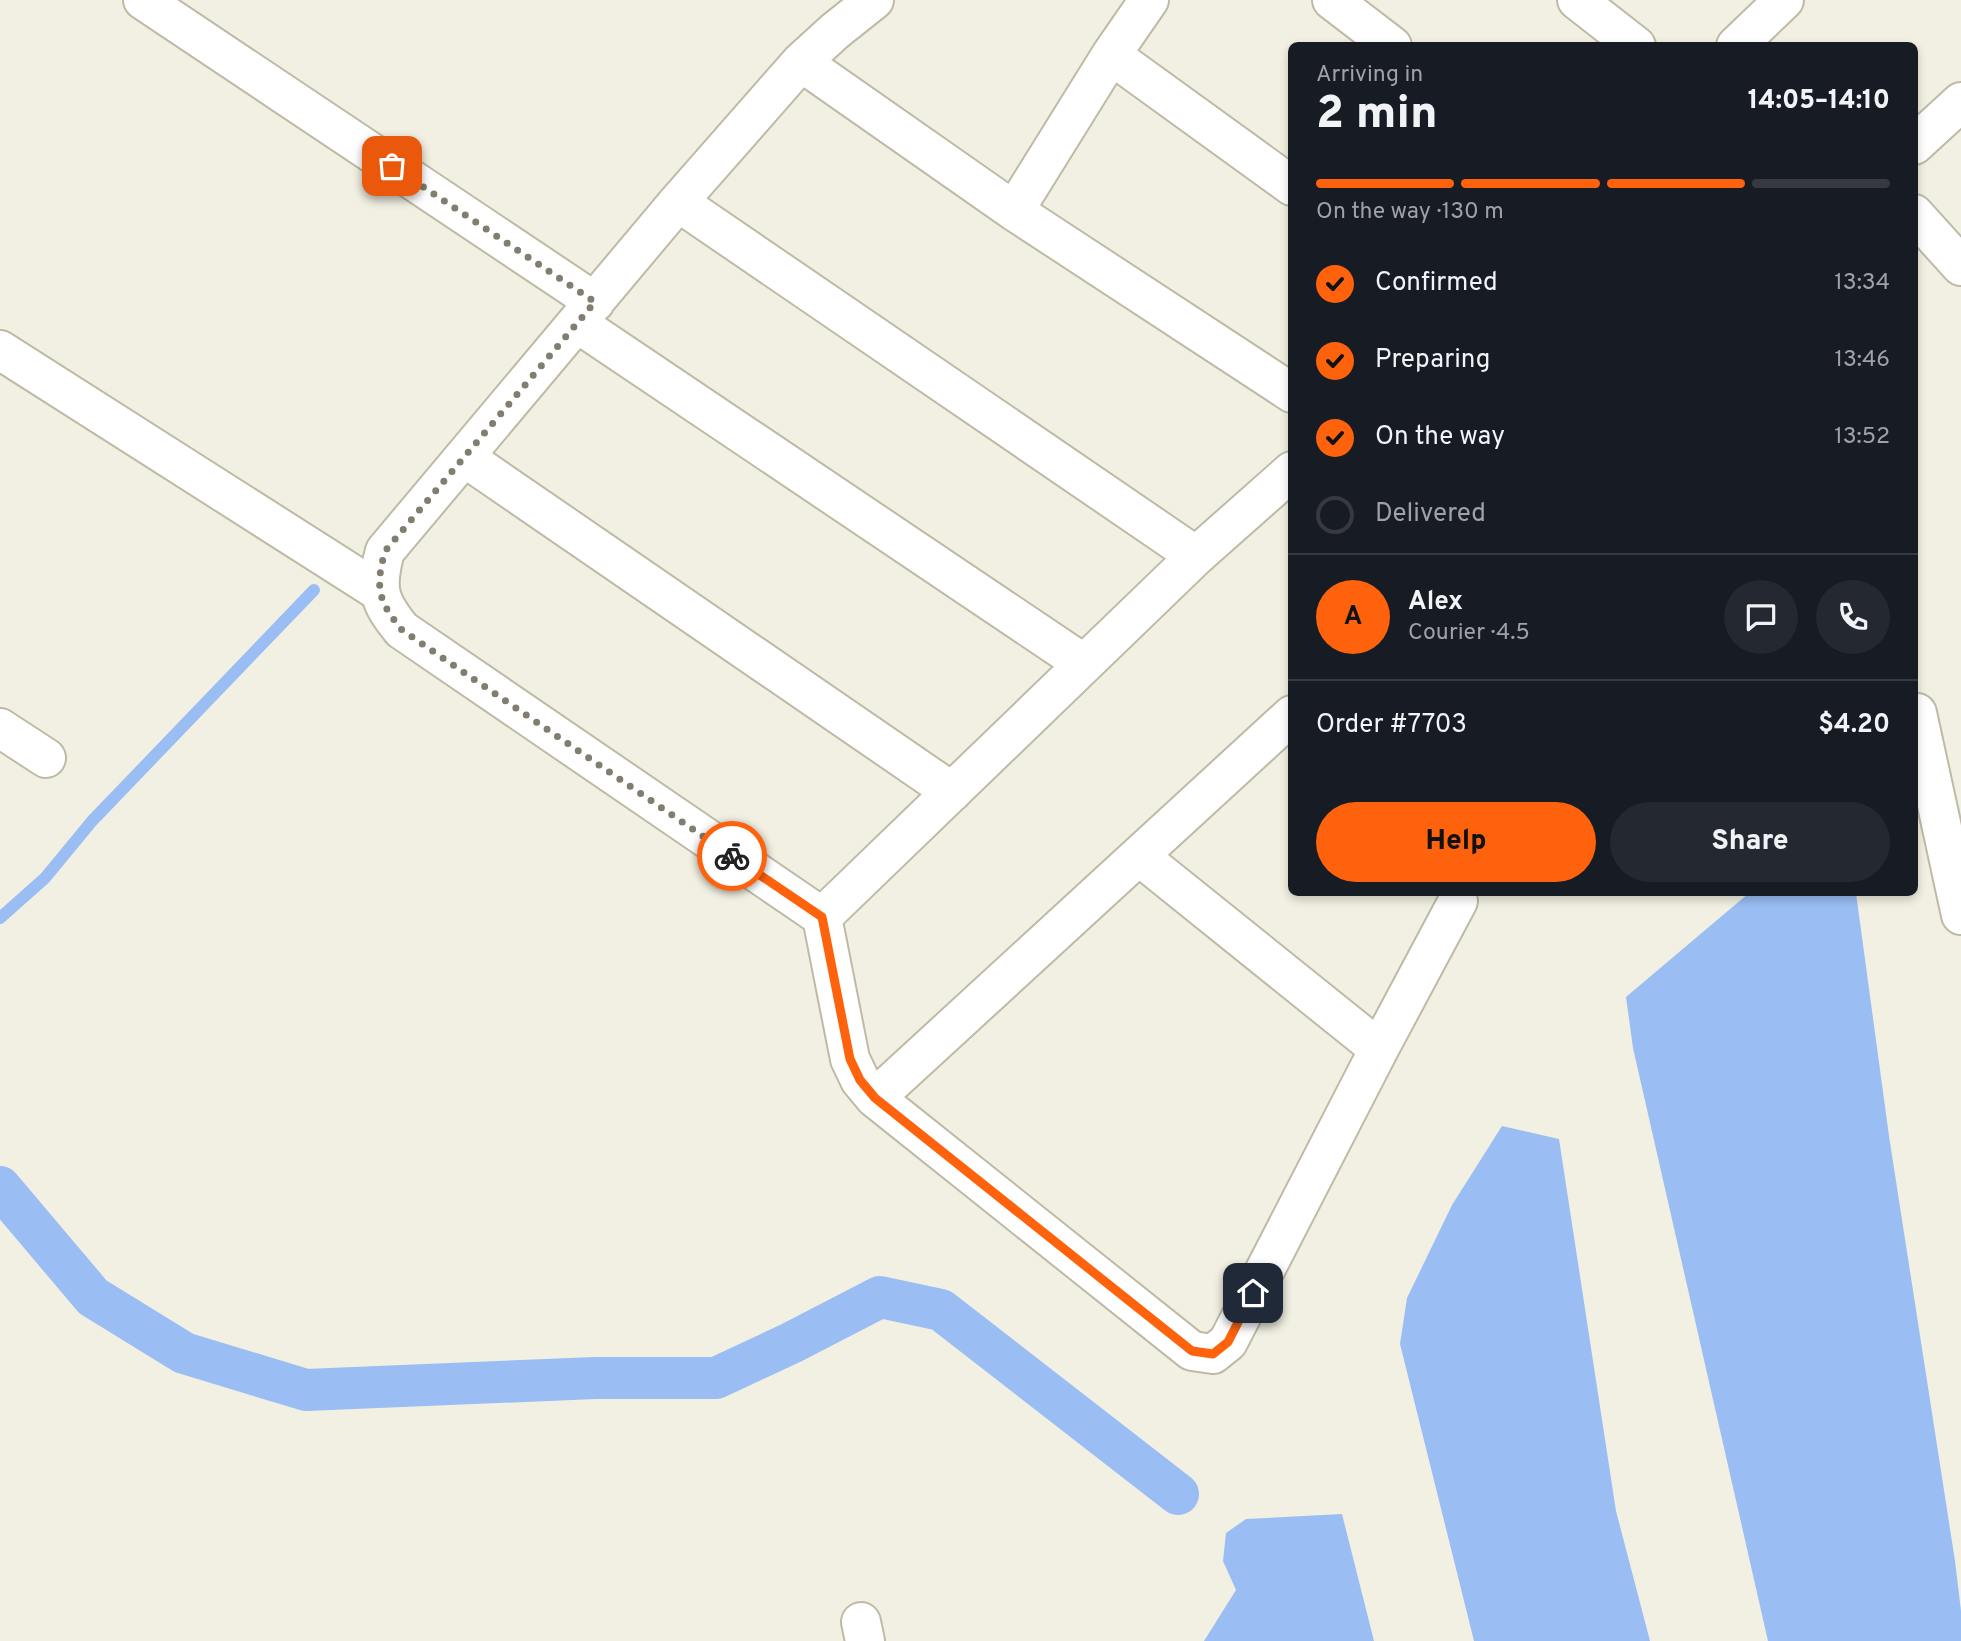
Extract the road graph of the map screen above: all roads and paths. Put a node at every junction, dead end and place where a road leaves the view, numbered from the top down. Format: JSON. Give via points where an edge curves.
{"nodes":[{"id":1,"x":143,"y":0,"type":"edge"},
{"id":2,"x":874,"y":0,"type":"edge"},
{"id":3,"x":1149,"y":0,"type":"edge"},
{"id":4,"x":1332,"y":0,"type":"edge"},
{"id":5,"x":1577,"y":0,"type":"edge"},
{"id":6,"x":1784,"y":0,"type":"edge"},
{"id":7,"x":1387,"y":42,"type":"edge"},
{"id":8,"x":1631,"y":42,"type":"edge"},
{"id":9,"x":1740,"y":42,"type":"edge"},
{"id":10,"x":1111,"y":55,"type":"junction"},
{"id":11,"x":801,"y":62,"type":"junction"},
{"id":12,"x":1961,"y":102,"type":"edge"},
{"id":13,"x":1918,"y":141,"type":"edge"},
{"id":14,"x":1288,"y":183,"type":"edge"},
{"id":15,"x":678,"y":202,"type":"junction"},
{"id":16,"x":1014,"y":211,"type":"junction"},
{"id":17,"x":1918,"y":218,"type":"edge"},
{"id":18,"x":1961,"y":266,"type":"edge"},
{"id":19,"x":586,"y":313,"type":"junction"},
{"id":20,"x":0,"y":350,"type":"edge"},
{"id":21,"x":1288,"y":390,"type":"edge"},
{"id":22,"x":464,"y":457,"type":"junction"},
{"id":23,"x":1288,"y":475,"type":"edge"},
{"id":24,"x":1196,"y":556,"type":"junction"},
{"id":25,"x":380,"y":592,"type":"junction"},
{"id":26,"x":1084,"y":664,"type":"junction"},
{"id":27,"x":1918,"y":718,"type":"edge"},
{"id":28,"x":1288,"y":719,"type":"edge"},
{"id":29,"x":0,"y":728,"type":"edge"},
{"id":30,"x":46,"y":758,"type":"dead end"},
{"id":31,"x":952,"y":792,"type":"junction"},
{"id":32,"x":1139,"y":856,"type":"junction"},
{"id":33,"x":1458,"y":901,"type":"dead end"},
{"id":34,"x":1961,"y":915,"type":"edge"},
{"id":35,"x":822,"y":917,"type":"junction"},
{"id":36,"x":1379,"y":1049,"type":"junction"},
{"id":37,"x":875,"y":1098,"type":"junction"}],
"edges":[{"from":1,"to":19,"type":"street"},
{"from":2,"to":11,"type":"street"},
{"from":3,"to":10,"type":"street"},
{"from":4,"to":7,"type":"street"},
{"from":5,"to":8,"type":"street"},
{"from":6,"to":9,"type":"street"},
{"from":10,"to":14,"type":"street"},
{"from":10,"to":16,"type":"street"},
{"from":11,"to":15,"type":"street"},
{"from":11,"to":16,"type":"street"},
{"from":12,"to":13,"type":"street"},
{"from":15,"to":19,"type":"street"},
{"from":15,"to":24,"type":"street"},
{"from":16,"to":21,"type":"street"},
{"from":17,"to":18,"type":"street"},
{"from":19,"to":22,"type":"street"},
{"from":19,"to":26,"type":"street"},
{"from":20,"to":25,"type":"street"},
{"from":22,"to":25,"type":"street","via":[[385,551]]},
{"from":22,"to":31,"type":"street"},
{"from":23,"to":24,"type":"street"},
{"from":24,"to":26,"type":"street"},
{"from":25,"to":35,"type":"street","via":[[387,612],[402,630]]},
{"from":26,"to":31,"type":"street"},
{"from":27,"to":34,"type":"street"},
{"from":28,"to":32,"type":"street"},
{"from":29,"to":30,"type":"street"},
{"from":31,"to":35,"type":"street"},
{"from":32,"to":36,"type":"street"},
{"from":32,"to":37,"type":"street"},
{"from":33,"to":36,"type":"street"},
{"from":35,"to":37,"type":"street","via":[[850,1059]]},
{"from":36,"to":37,"type":"street","via":[[1228,1342],[1213,1354],[1192,1351]]}]}
